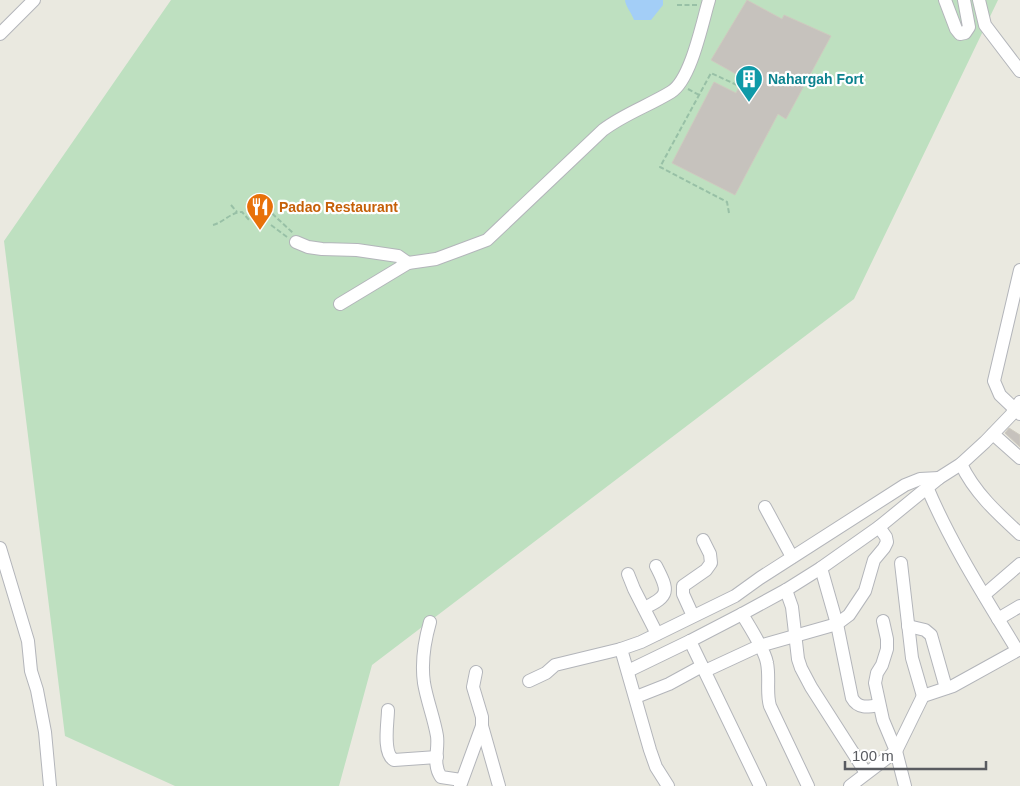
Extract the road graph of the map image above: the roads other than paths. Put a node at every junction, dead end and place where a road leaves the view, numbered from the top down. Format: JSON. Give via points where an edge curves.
{"nodes":[{"id":1,"x":34,"y":0,"type":"edge"},
{"id":2,"x":945,"y":0,"type":"edge"},
{"id":3,"x":964,"y":0,"type":"edge"},
{"id":4,"x":979,"y":0,"type":"edge"},
{"id":5,"x":708,"y":2,"type":"edge"},
{"id":6,"x":0,"y":34,"type":"edge"},
{"id":7,"x":1020,"y":71,"type":"edge"},
{"id":8,"x":296,"y":242,"type":"road end"},
{"id":9,"x":408,"y":263,"type":"junction"},
{"id":10,"x":1020,"y":270,"type":"edge"},
{"id":11,"x":340,"y":304,"type":"dead end"},
{"id":12,"x":1018,"y":409,"type":"edge"},
{"id":13,"x":993,"y":434,"type":"junction"},
{"id":14,"x":1020,"y":458,"type":"edge"},
{"id":15,"x":961,"y":464,"type":"junction"},
{"id":16,"x":939,"y":478,"type":"junction"},
{"id":17,"x":927,"y":487,"type":"junction"},
{"id":18,"x":765,"y":507,"type":"dead end"},
{"id":19,"x":879,"y":527,"type":"junction"},
{"id":20,"x":1020,"y":534,"type":"edge"},
{"id":21,"x":703,"y":540,"type":"dead end"},
{"id":22,"x":0,"y":548,"type":"edge"},
{"id":23,"x":792,"y":557,"type":"junction"},
{"id":24,"x":901,"y":563,"type":"dead end"},
{"id":25,"x":1020,"y":564,"type":"edge"},
{"id":26,"x":656,"y":566,"type":"dead end"},
{"id":27,"x":821,"y":568,"type":"junction"},
{"id":28,"x":628,"y":574,"type":"dead end"},
{"id":29,"x":786,"y":590,"type":"junction"},
{"id":30,"x":984,"y":595,"type":"junction"},
{"id":31,"x":1020,"y":606,"type":"edge"},
{"id":32,"x":644,"y":608,"type":"junction"},
{"id":33,"x":742,"y":614,"type":"junction"},
{"id":34,"x":694,"y":616,"type":"junction"},
{"id":35,"x":998,"y":619,"type":"junction"},
{"id":36,"x":883,"y":621,"type":"dead end"},
{"id":37,"x":430,"y":622,"type":"dead end"},
{"id":38,"x":837,"y":624,"type":"junction"},
{"id":39,"x":908,"y":626,"type":"junction"},
{"id":40,"x":657,"y":634,"type":"junction"},
{"id":41,"x":795,"y":635,"type":"junction"},
{"id":42,"x":690,"y":641,"type":"junction"},
{"id":43,"x":760,"y":646,"type":"junction"},
{"id":44,"x":621,"y":649,"type":"junction"},
{"id":45,"x":1019,"y":650,"type":"edge"},
{"id":46,"x":703,"y":669,"type":"junction"},
{"id":47,"x":628,"y":671,"type":"junction"},
{"id":48,"x":476,"y":672,"type":"dead end"},
{"id":49,"x":529,"y":681,"type":"dead end"},
{"id":50,"x":946,"y":688,"type":"junction"},
{"id":51,"x":923,"y":696,"type":"junction"},
{"id":52,"x":636,"y":698,"type":"junction"},
{"id":53,"x":879,"y":705,"type":"junction"},
{"id":54,"x":388,"y":710,"type":"dead end"},
{"id":55,"x":482,"y":726,"type":"junction"},
{"id":56,"x":896,"y":750,"type":"junction"},
{"id":57,"x":437,"y":757,"type":"junction"},
{"id":58,"x":866,"y":773,"type":"junction"},
{"id":59,"x":460,"y":783,"type":"edge"},
{"id":60,"x":50,"y":786,"type":"edge"},
{"id":61,"x":499,"y":786,"type":"edge"},
{"id":62,"x":668,"y":786,"type":"edge"},
{"id":63,"x":760,"y":786,"type":"edge"},
{"id":64,"x":808,"y":786,"type":"edge"},
{"id":65,"x":850,"y":786,"type":"edge"},
{"id":66,"x":905,"y":786,"type":"edge"}],
"edges":[{"from":1,"to":6,"type":"street"},
{"from":2,"to":3,"type":"street","via":[[960,34],[969,27]]},
{"from":4,"to":7,"type":"street","via":[[985,25]]},
{"from":5,"to":9,"type":"street","via":[[690,65],[673,91],[617,119],[603,130],[487,240],[436,259]]},
{"from":8,"to":9,"type":"street","via":[[322,250],[357,250],[398,256]]},
{"from":9,"to":11,"type":"street"},
{"from":10,"to":12,"type":"street","via":[[994,381],[996,388]]},
{"from":12,"to":13,"type":"street"},
{"from":13,"to":14,"type":"street"},
{"from":13,"to":15,"type":"street"},
{"from":15,"to":16,"type":"street"},
{"from":15,"to":20,"type":"street","via":[[991,508]]},
{"from":16,"to":17,"type":"street"},
{"from":16,"to":23,"type":"street","via":[[920,479],[905,485]]},
{"from":17,"to":19,"type":"street"},
{"from":17,"to":30,"type":"street"},
{"from":18,"to":23,"type":"street"},
{"from":19,"to":27,"type":"street"},
{"from":19,"to":38,"type":"street","via":[[886,537],[884,548],[874,560],[859,600]]},
{"from":21,"to":34,"type":"street","via":[[711,563],[683,586],[683,594]]},
{"from":22,"to":60,"type":"street","via":[[28,641],[45,732]]},
{"from":23,"to":34,"type":"street","via":[[735,596]]},
{"from":24,"to":39,"type":"street"},
{"from":25,"to":30,"type":"street"},
{"from":26,"to":32,"type":"street","via":[[663,580],[664,594],[660,600]]},
{"from":27,"to":29,"type":"street"},
{"from":27,"to":38,"type":"street"},
{"from":28,"to":32,"type":"street"},
{"from":29,"to":33,"type":"street"},
{"from":29,"to":41,"type":"street","via":[[792,607]]},
{"from":30,"to":35,"type":"street"},
{"from":31,"to":35,"type":"street"},
{"from":32,"to":40,"type":"street"},
{"from":33,"to":42,"type":"street"},
{"from":33,"to":43,"type":"street"},
{"from":34,"to":40,"type":"street"},
{"from":35,"to":45,"type":"street"},
{"from":36,"to":53,"type":"street","via":[[887,649],[875,683]]},
{"from":37,"to":57,"type":"street","via":[[424,644],[424,684],[437,737]]},
{"from":38,"to":41,"type":"street"},
{"from":38,"to":53,"type":"street","via":[[852,698],[864,707]]},
{"from":39,"to":50,"type":"street","via":[[931,635]]},
{"from":39,"to":51,"type":"street","via":[[912,658]]},
{"from":40,"to":44,"type":"street"},
{"from":41,"to":43,"type":"street"},
{"from":41,"to":58,"type":"street","via":[[798,659],[811,687]]},
{"from":42,"to":46,"type":"street"},
{"from":42,"to":47,"type":"street"},
{"from":43,"to":46,"type":"street"},
{"from":43,"to":64,"type":"street","via":[[767,660],[770,706]]},
{"from":44,"to":47,"type":"street"},
{"from":44,"to":49,"type":"street","via":[[555,665]]},
{"from":45,"to":50,"type":"street"},
{"from":46,"to":52,"type":"street"},
{"from":46,"to":63,"type":"street"},
{"from":47,"to":52,"type":"street"},
{"from":48,"to":55,"type":"street","via":[[473,687]]},
{"from":50,"to":51,"type":"street"},
{"from":51,"to":56,"type":"street"},
{"from":52,"to":62,"type":"street","via":[[656,767]]},
{"from":53,"to":56,"type":"street"},
{"from":54,"to":57,"type":"street","via":[[386,747],[390,758]]},
{"from":55,"to":59,"type":"street"},
{"from":55,"to":61,"type":"street"},
{"from":56,"to":58,"type":"street"},
{"from":56,"to":66,"type":"street"},
{"from":57,"to":59,"type":"street","via":[[437,771],[441,777]]},
{"from":58,"to":65,"type":"street"}]}
